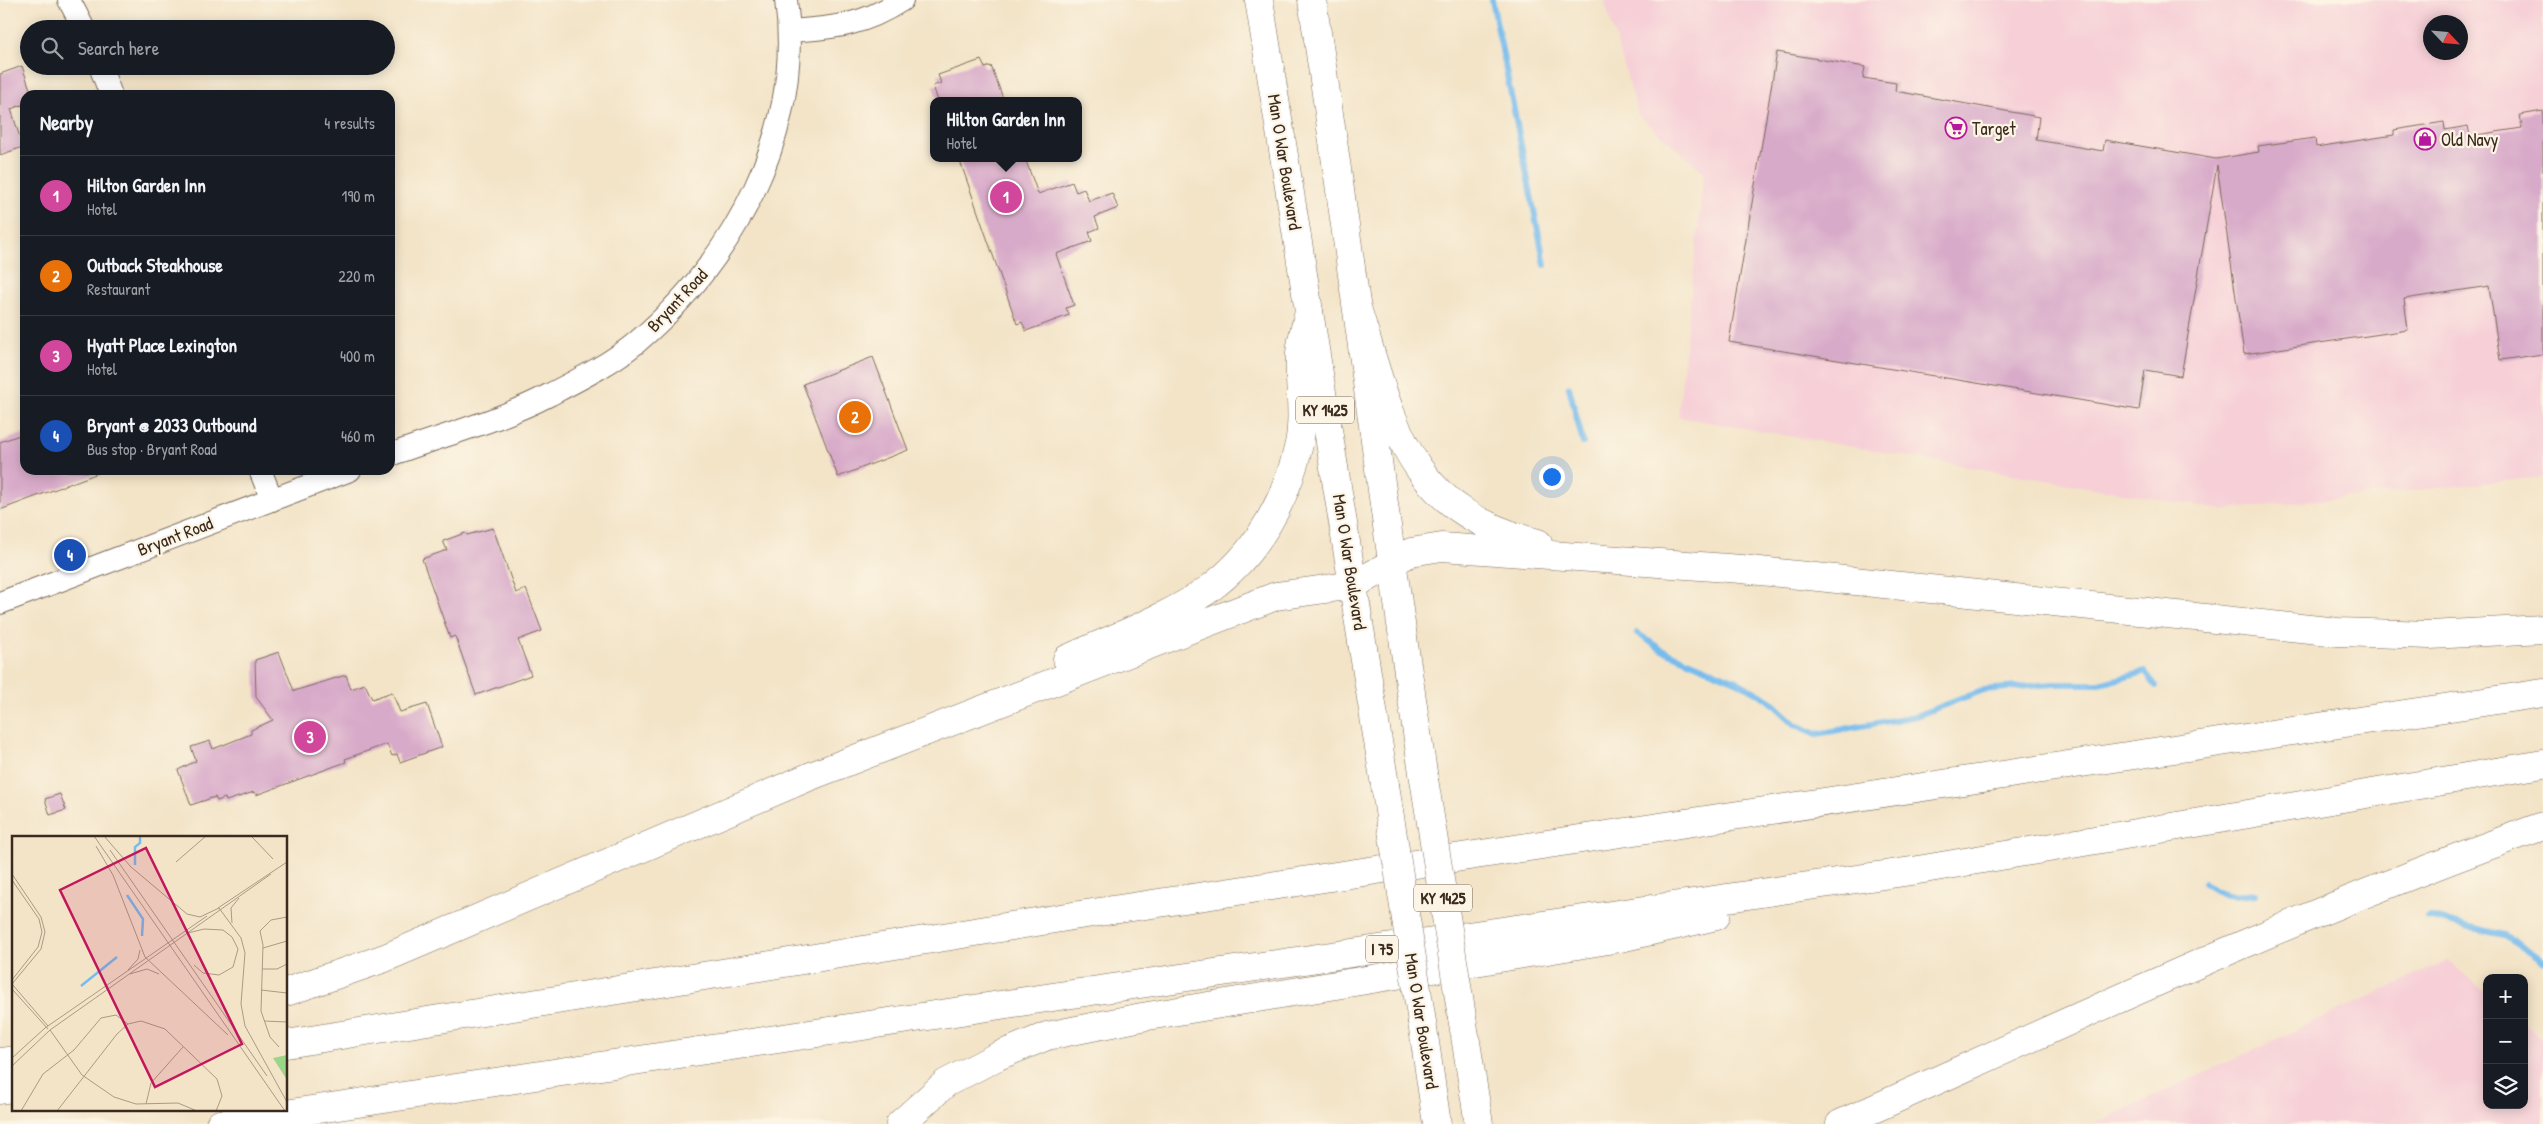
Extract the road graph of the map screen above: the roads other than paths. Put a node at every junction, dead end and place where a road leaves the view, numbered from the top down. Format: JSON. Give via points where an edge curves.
{"nodes":[{"id":1,"x":69,"y":0,"type":"edge"},
{"id":2,"x":786,"y":0,"type":"edge"},
{"id":3,"x":902,"y":0,"type":"edge"},
{"id":4,"x":1260,"y":0,"type":"edge"},
{"id":5,"x":1312,"y":0,"type":"edge"},
{"id":6,"x":79,"y":20,"type":"edge"},
{"id":7,"x":790,"y":31,"type":"junction"},
{"id":8,"x":103,"y":75,"type":"edge"},
{"id":9,"x":109,"y":90,"type":"edge"},
{"id":10,"x":1358,"y":311,"type":"junction"},
{"id":11,"x":1309,"y":312,"type":"junction"},
{"id":12,"x":395,"y":453,"type":"edge"},
{"id":13,"x":262,"y":475,"type":"edge"},
{"id":14,"x":337,"y":475,"type":"edge"},
{"id":15,"x":272,"y":500,"type":"junction"},
{"id":16,"x":1618,"y":560,"type":"junction"},
{"id":17,"x":1392,"y":563,"type":"junction"},
{"id":18,"x":1354,"y":585,"type":"junction"},
{"id":19,"x":0,"y":602,"type":"edge"},
{"id":20,"x":2543,"y":629,"type":"edge"},
{"id":21,"x":2543,"y":693,"type":"edge"},
{"id":22,"x":853,"y":760,"type":"junction"},
{"id":23,"x":2543,"y":764,"type":"edge"},
{"id":24,"x":2543,"y":826,"type":"edge"},
{"id":25,"x":1918,"y":870,"type":"junction"},
{"id":26,"x":288,"y":991,"type":"edge"},
{"id":27,"x":288,"y":1044,"type":"edge"},
{"id":28,"x":220,"y":1124,"type":"edge"},
{"id":29,"x":900,"y":1124,"type":"edge"},
{"id":30,"x":1438,"y":1124,"type":"edge"},
{"id":31,"x":1479,"y":1124,"type":"edge"},
{"id":32,"x":1840,"y":1124,"type":"edge"}],
"edges":[{"from":1,"to":6,"type":"street"},
{"from":2,"to":7,"type":"street","name":"Bryant Road"},
{"from":3,"to":7,"type":"street","via":[[858,23]]},
{"from":4,"to":11,"type":"main road","name":"Man O War Boulevard","number":"KY 1425"},
{"from":5,"to":10,"type":"main road","number":"KY 1425"},
{"from":7,"to":12,"type":"street","name":"Bryant Road","via":[[790,56],[783,98],[758,184],[740,220],[682,300],[635,344],[549,395]]},
{"from":8,"to":9,"type":"street"},
{"from":10,"to":16,"type":"main road","via":[[1396,428],[1423,476],[1460,509],[1498,531],[1545,545]]},
{"from":10,"to":17,"type":"main road","number":"KY 1425"},
{"from":11,"to":18,"type":"main road","name":"Man O War Boulevard","number":"KY 1425"},
{"from":11,"to":22,"type":"main road","via":[[1300,352],[1302,404],[1299,443],[1275,512],[1258,540],[1236,566],[1209,588],[1175,608]]},
{"from":13,"to":15,"type":"street"},
{"from":14,"to":15,"type":"street","name":"Bryant Road"},
{"from":15,"to":19,"type":"street","name":"Bryant Road"},
{"from":16,"to":17,"type":"main road","via":[[1442,547],[1411,552]]},
{"from":16,"to":20,"type":"main road","via":[[1742,569],[2338,632],[2430,635]]},
{"from":17,"to":18,"type":"main road"},
{"from":17,"to":31,"type":"main road","number":"KY 1425","bridge":true},
{"from":18,"to":22,"type":"main road","via":[[1276,596]]},
{"from":18,"to":30,"type":"main road","name":"Man O War Boulevard","number":"KY 1425","bridge":true},
{"from":21,"to":27,"type":"main road","via":[[1073,916]]},
{"from":22,"to":26,"type":"main road","via":[[385,958]]},
{"from":23,"to":25,"type":"main road","number":"I 75"},
{"from":24,"to":32,"type":"main road","via":[[2428,867],[2232,949]]},
{"from":25,"to":28,"type":"main road","number":"I 75","via":[[1092,991]]},
{"from":25,"to":29,"type":"main road","via":[[1620,938],[1142,1017],[1046,1036],[946,1083]]}]}
